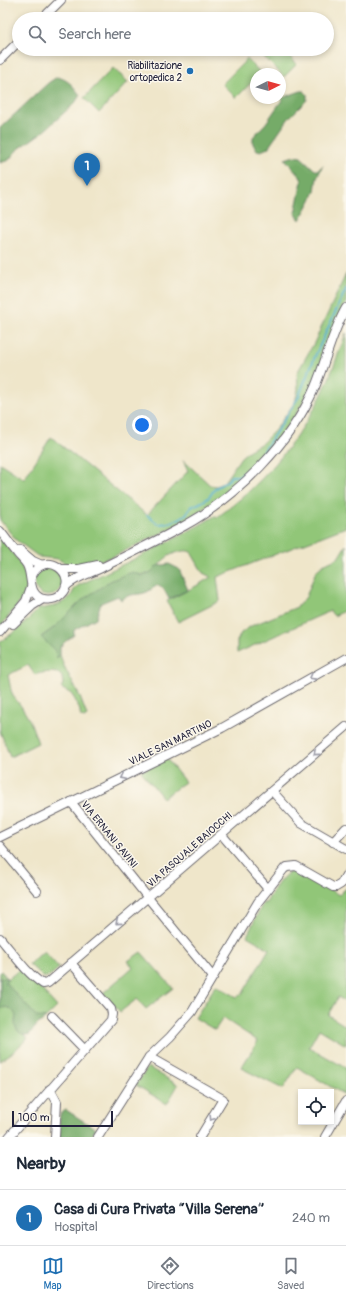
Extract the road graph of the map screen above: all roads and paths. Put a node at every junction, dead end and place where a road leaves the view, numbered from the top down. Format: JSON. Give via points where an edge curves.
{"nodes":[{"id":1,"x":61,"y":0,"type":"edge"},
{"id":2,"x":49,"y":12,"type":"edge"},
{"id":3,"x":12,"y":48,"type":"edge"},
{"id":4,"x":0,"y":60,"type":"edge"},
{"id":5,"x":346,"y":308,"type":"edge"},
{"id":6,"x":0,"y":531,"type":"edge"},
{"id":7,"x":7,"y":539,"type":"junction"},
{"id":8,"x":114,"y":561,"type":"junction"},
{"id":9,"x":42,"y":565,"type":"junction"},
{"id":10,"x":62,"y":569,"type":"junction"},
{"id":11,"x":31,"y":578,"type":"junction"},
{"id":12,"x":66,"y":586,"type":"junction"},
{"id":13,"x":31,"y":587,"type":"junction"},
{"id":14,"x":43,"y":599,"type":"junction"},
{"id":15,"x":0,"y":632,"type":"edge"},
{"id":16,"x":346,"y":658,"type":"edge"},
{"id":17,"x":346,"y":727,"type":"edge"},
{"id":18,"x":272,"y":791,"type":"junction"},
{"id":19,"x":71,"y":802,"type":"junction"},
{"id":20,"x":346,"y":828,"type":"edge"},
{"id":21,"x":222,"y":835,"type":"junction"},
{"id":22,"x":0,"y":837,"type":"edge"},
{"id":23,"x":333,"y":842,"type":"junction"},
{"id":24,"x":0,"y":846,"type":"edge"},
{"id":25,"x":346,"y":849,"type":"edge"},
{"id":26,"x":346,"y":875,"type":"edge"},
{"id":27,"x":268,"y":889,"type":"junction"},
{"id":28,"x":37,"y":891,"type":"dead end"},
{"id":29,"x":148,"y":897,"type":"junction"},
{"id":30,"x":0,"y":938,"type":"edge"},
{"id":31,"x":71,"y":963,"type":"junction"},
{"id":32,"x":213,"y":977,"type":"junction"},
{"id":33,"x":52,"y":1016,"type":"dead end"},
{"id":34,"x":85,"y":1050,"type":"junction"},
{"id":35,"x":149,"y":1057,"type":"junction"},
{"id":36,"x":50,"y":1089,"type":"junction"},
{"id":37,"x":346,"y":1101,"type":"edge"},
{"id":38,"x":9,"y":1137,"type":"edge"},
{"id":39,"x":54,"y":1137,"type":"edge"},
{"id":40,"x":98,"y":1137,"type":"edge"},
{"id":41,"x":200,"y":1137,"type":"edge"},
{"id":42,"x":326,"y":1137,"type":"edge"}],
"edges":[{"from":1,"to":2,"type":"street"},
{"from":3,"to":4,"type":"street"},
{"from":5,"to":8,"type":"street","via":[[314,388],[297,419],[281,443],[254,473],[219,504],[184,526]]},
{"from":6,"to":7,"type":"street"},
{"from":7,"to":9,"type":"street"},
{"from":7,"to":11,"type":"street","via":[[27,565]]},
{"from":8,"to":10,"type":"street","via":[[78,569]]},
{"from":8,"to":12,"type":"street","via":[[71,581]]},
{"from":9,"to":10,"type":"street","via":[[52,564]]},
{"from":9,"to":11,"type":"street","via":[[33,572]]},
{"from":10,"to":12,"type":"street","via":[[66,577]]},
{"from":11,"to":13,"type":"street"},
{"from":12,"to":14,"type":"street","via":[[57,597]]},
{"from":13,"to":14,"type":"street"},
{"from":13,"to":15,"type":"street","via":[[26,601]]},
{"from":14,"to":15,"type":"street"},
{"from":16,"to":19,"type":"street","name":"VIALE SAN MARTINO","one_way":true,"via":[[224,726]]},
{"from":17,"to":18,"type":"street","name":"VIA PASQUALE BAIOCCHI","one_way":true},
{"from":18,"to":21,"type":"street","name":"VIA PASQUALE BAIOCCHI"},
{"from":18,"to":23,"type":"street","via":[[301,823]]},
{"from":19,"to":22,"type":"street","name":"VIALE SAN MARTINO"},
{"from":19,"to":29,"type":"street","name":"VIA ERNANI SAVINI"},
{"from":20,"to":23,"type":"street"},
{"from":21,"to":27,"type":"street"},
{"from":21,"to":29,"type":"street","name":"VIA PASQUALE BAIOCCHI"},
{"from":23,"to":25,"type":"street"},
{"from":24,"to":28,"type":"street"},
{"from":26,"to":27,"type":"street","via":[[341,884],[332,887],[296,866],[287,867]]},
{"from":27,"to":32,"type":"street"},
{"from":29,"to":31,"type":"street","name":"VIA PASQUALE BAIOCCHI","one_way":true},
{"from":29,"to":32,"type":"street","name":"VIA ERNANI SAVINI"},
{"from":30,"to":31,"type":"street","name":"VIA PASQUALE BAIOCCHI","via":[[23,965],[45,984]]},
{"from":31,"to":34,"type":"street","via":[[111,1009],[112,1014],[108,1024]]},
{"from":32,"to":35,"type":"street","via":[[192,1012]]},
{"from":33,"to":34,"type":"street"},
{"from":34,"to":36,"type":"street"},
{"from":35,"to":40,"type":"street"},
{"from":35,"to":41,"type":"street","one_way":true,"via":[[223,1099]]},
{"from":36,"to":38,"type":"street"},
{"from":36,"to":39,"type":"street","via":[[57,1102]]},
{"from":37,"to":42,"type":"street"}]}
